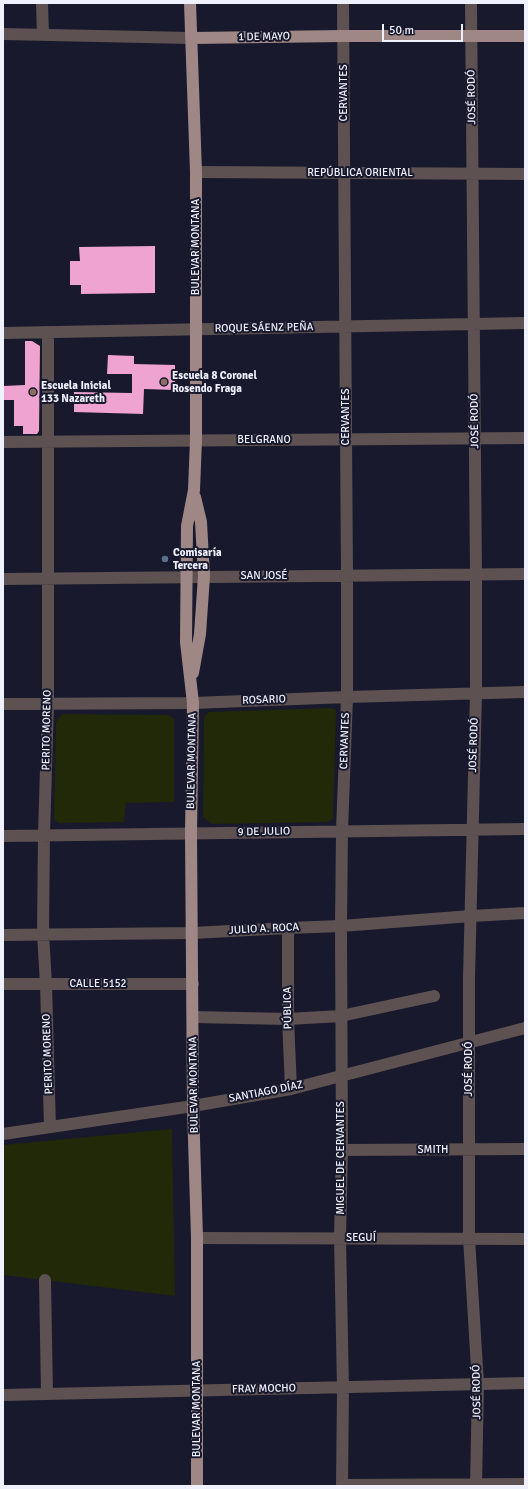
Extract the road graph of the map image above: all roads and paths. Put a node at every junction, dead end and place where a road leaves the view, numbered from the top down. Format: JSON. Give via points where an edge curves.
{"nodes":[{"id":1,"x":42,"y":3,"type":"edge"},
{"id":2,"x":190,"y":3,"type":"edge"},
{"id":3,"x":343,"y":3,"type":"edge"},
{"id":4,"x":471,"y":3,"type":"edge"},
{"id":5,"x":3,"y":34,"type":"edge"},
{"id":6,"x":43,"y":35,"type":"junction"},
{"id":7,"x":343,"y":36,"type":"junction"},
{"id":8,"x":471,"y":36,"type":"junction"},
{"id":9,"x":525,"y":36,"type":"edge"},
{"id":10,"x":191,"y":38,"type":"junction"},
{"id":11,"x":196,"y":172,"type":"junction"},
{"id":12,"x":344,"y":173,"type":"junction"},
{"id":13,"x":472,"y":174,"type":"junction"},
{"id":14,"x":525,"y":174,"type":"edge"},
{"id":15,"x":525,"y":323,"type":"edge"},
{"id":16,"x":474,"y":324,"type":"junction"},
{"id":17,"x":346,"y":326,"type":"junction"},
{"id":18,"x":196,"y":329,"type":"junction"},
{"id":19,"x":48,"y":332,"type":"junction"},
{"id":20,"x":3,"y":333,"type":"edge"},
{"id":21,"x":475,"y":438,"type":"junction"},
{"id":22,"x":525,"y":438,"type":"edge"},
{"id":23,"x":346,"y":439,"type":"junction"},
{"id":24,"x":196,"y":440,"type":"junction"},
{"id":25,"x":48,"y":441,"type":"junction"},
{"id":26,"x":3,"y":442,"type":"edge"},
{"id":27,"x":194,"y":490,"type":"junction"},
{"id":28,"x":525,"y":574,"type":"edge"},
{"id":29,"x":476,"y":575,"type":"junction"},
{"id":30,"x":186,"y":576,"type":"junction"},
{"id":31,"x":204,"y":576,"type":"junction"},
{"id":32,"x":347,"y":576,"type":"junction"},
{"id":33,"x":48,"y":578,"type":"junction"},
{"id":34,"x":3,"y":579,"type":"edge"},
{"id":35,"x":191,"y":684,"type":"junction"},
{"id":36,"x":525,"y":692,"type":"edge"},
{"id":37,"x":476,"y":694,"type":"junction"},
{"id":38,"x":347,"y":697,"type":"junction"},
{"id":39,"x":193,"y":703,"type":"junction"},
{"id":40,"x":3,"y":704,"type":"edge"},
{"id":41,"x":48,"y":704,"type":"junction"},
{"id":42,"x":472,"y":829,"type":"junction"},
{"id":43,"x":525,"y":829,"type":"edge"},
{"id":44,"x":342,"y":831,"type":"junction"},
{"id":45,"x":191,"y":833,"type":"junction"},
{"id":46,"x":44,"y":834,"type":"junction"},
{"id":47,"x":3,"y":836,"type":"edge"},
{"id":48,"x":525,"y":914,"type":"edge"},
{"id":49,"x":471,"y":916,"type":"junction"},
{"id":50,"x":340,"y":926,"type":"junction"},
{"id":51,"x":288,"y":928,"type":"junction"},
{"id":52,"x":192,"y":933,"type":"junction"},
{"id":53,"x":43,"y":934,"type":"junction"},
{"id":54,"x":3,"y":935,"type":"edge"},
{"id":55,"x":3,"y":984,"type":"edge"},
{"id":56,"x":46,"y":984,"type":"junction"},
{"id":57,"x":192,"y":984,"type":"junction"},
{"id":58,"x":434,"y":996,"type":"dead end"},
{"id":59,"x":341,"y":1016,"type":"junction"},
{"id":60,"x":193,"y":1018,"type":"junction"},
{"id":61,"x":288,"y":1019,"type":"junction"},
{"id":62,"x":525,"y":1028,"type":"edge"},
{"id":63,"x":470,"y":1042,"type":"junction"},
{"id":64,"x":341,"y":1076,"type":"junction"},
{"id":65,"x":291,"y":1089,"type":"junction"},
{"id":66,"x":193,"y":1106,"type":"junction"},
{"id":67,"x":50,"y":1127,"type":"junction"},
{"id":68,"x":3,"y":1134,"type":"edge"},
{"id":69,"x":468,"y":1149,"type":"junction"},
{"id":70,"x":525,"y":1149,"type":"edge"},
{"id":71,"x":342,"y":1150,"type":"junction"},
{"id":72,"x":197,"y":1238,"type":"junction"},
{"id":73,"x":340,"y":1238,"type":"junction"},
{"id":74,"x":469,"y":1238,"type":"junction"},
{"id":75,"x":525,"y":1238,"type":"edge"},
{"id":76,"x":45,"y":1280,"type":"dead end"},
{"id":77,"x":525,"y":1383,"type":"edge"},
{"id":78,"x":478,"y":1384,"type":"junction"},
{"id":79,"x":343,"y":1388,"type":"junction"},
{"id":80,"x":197,"y":1391,"type":"junction"},
{"id":81,"x":48,"y":1394,"type":"junction"},
{"id":82,"x":3,"y":1395,"type":"edge"},
{"id":83,"x":525,"y":1484,"type":"edge"},
{"id":84,"x":342,"y":1485,"type":"edge"},
{"id":85,"x":476,"y":1485,"type":"edge"},
{"id":86,"x":197,"y":1486,"type":"edge"}],
"edges":[{"from":1,"to":6,"type":"street"},
{"from":2,"to":10,"type":"main road","name":"BULEVAR MONTANA"},
{"from":3,"to":7,"type":"street","name":"CERVANTES"},
{"from":4,"to":8,"type":"street","name":"JOSÉ RODÓ"},
{"from":5,"to":6,"type":"street","name":"1 DE MAYO"},
{"from":6,"to":10,"type":"street","name":"1 DE MAYO"},
{"from":7,"to":8,"type":"main road","name":"1 DE MAYO"},
{"from":7,"to":10,"type":"main road","name":"1 DE MAYO"},
{"from":7,"to":12,"type":"street","name":"CERVANTES"},
{"from":8,"to":9,"type":"main road","name":"1 DE MAYO"},
{"from":8,"to":13,"type":"street","name":"JOSÉ RODÓ"},
{"from":10,"to":11,"type":"main road","name":"BULEVAR MONTANA"},
{"from":11,"to":12,"type":"street","name":"REPÚBLICA ORIENTAL"},
{"from":11,"to":18,"type":"main road","name":"BULEVAR MONTANA"},
{"from":12,"to":13,"type":"street","name":"REPÚBLICA ORIENTAL"},
{"from":12,"to":17,"type":"street","name":"CERVANTES"},
{"from":13,"to":14,"type":"street","name":"REPÚBLICA ORIENTAL"},
{"from":13,"to":16,"type":"street","name":"JOSÉ RODÓ"},
{"from":15,"to":16,"type":"street","name":"ROQUE SÁENZ PEÑA"},
{"from":16,"to":17,"type":"street","name":"ROQUE SÁENZ PEÑA"},
{"from":16,"to":21,"type":"street","name":"JOSÉ RODÓ"},
{"from":17,"to":18,"type":"street","name":"ROQUE SÁENZ PEÑA"},
{"from":17,"to":23,"type":"street","name":"CERVANTES"},
{"from":18,"to":19,"type":"street","name":"ROQUE SÁENZ PEÑA"},
{"from":18,"to":24,"type":"main road","name":"BULEVAR MONTANA"},
{"from":19,"to":20,"type":"street","name":"ROQUE SÁENZ PEÑA"},
{"from":19,"to":25,"type":"street","name":"PERITO MORENO"},
{"from":21,"to":22,"type":"street","name":"BELGRANO"},
{"from":21,"to":23,"type":"street","name":"BELGRANO"},
{"from":21,"to":29,"type":"street","name":"JOSÉ RODÓ"},
{"from":23,"to":24,"type":"street","name":"BELGRANO"},
{"from":23,"to":32,"type":"street","name":"CERVANTES"},
{"from":24,"to":25,"type":"street","name":"BELGRANO"},
{"from":24,"to":27,"type":"main road","name":"BULEVAR MONTANA"},
{"from":25,"to":26,"type":"street","name":"BELGRANO"},
{"from":25,"to":33,"type":"street","name":"PERITO MORENO"},
{"from":27,"to":30,"type":"main road","name":"BULEVAR MONTANA","via":[[187,526]]},
{"from":27,"to":31,"type":"main road","name":"BULEVAR MONTANA","via":[[202,522]]},
{"from":28,"to":29,"type":"street","name":"SAN JOSÉ"},
{"from":29,"to":32,"type":"street","name":"SAN JOSÉ"},
{"from":29,"to":37,"type":"street","name":"JOSÉ RODÓ"},
{"from":30,"to":31,"type":"street","name":"SAN JOSÉ"},
{"from":30,"to":33,"type":"street","name":"SAN JOSÉ"},
{"from":30,"to":35,"type":"main road","name":"BULEVAR MONTANA","via":[[186,642]]},
{"from":31,"to":32,"type":"street","name":"SAN JOSÉ"},
{"from":31,"to":35,"type":"main road","name":"BULEVAR MONTANA","via":[[200,634]]},
{"from":32,"to":38,"type":"street","name":"CERVANTES"},
{"from":33,"to":34,"type":"street","name":"SAN JOSÉ"},
{"from":33,"to":41,"type":"street","name":"PERITO MORENO"},
{"from":35,"to":39,"type":"main road","name":"BULEVAR MONTANA"},
{"from":36,"to":37,"type":"street","name":"ROSARIO"},
{"from":37,"to":38,"type":"street","name":"ROSARIO"},
{"from":37,"to":42,"type":"street","name":"JOSÉ RODÓ"},
{"from":38,"to":39,"type":"street","name":"ROSARIO"},
{"from":38,"to":44,"type":"street","name":"CERVANTES"},
{"from":39,"to":41,"type":"street","name":"ROSARIO"},
{"from":39,"to":45,"type":"main road","name":"BULEVAR MONTANA"},
{"from":40,"to":41,"type":"street","name":"ROSARIO"},
{"from":41,"to":46,"type":"street","name":"PERITO MORENO"},
{"from":42,"to":43,"type":"street","name":"9 DE JULIO"},
{"from":42,"to":44,"type":"street","name":"9 DE JULIO"},
{"from":42,"to":49,"type":"street","name":"JOSÉ RODÓ"},
{"from":44,"to":45,"type":"street","name":"9 DE JULIO"},
{"from":44,"to":50,"type":"street","name":"MIGUEL DE CERVANTES"},
{"from":45,"to":46,"type":"street","name":"9 DE JULIO"},
{"from":45,"to":52,"type":"main road","name":"BULEVAR MONTANA"},
{"from":46,"to":47,"type":"street","name":"9 DE JULIO"},
{"from":46,"to":53,"type":"street","name":"PERITO MORENO"},
{"from":48,"to":49,"type":"street","name":"JULIO A. ROCA"},
{"from":49,"to":50,"type":"street","name":"JULIO A. ROCA"},
{"from":49,"to":63,"type":"street","name":"JOSÉ RODÓ"},
{"from":50,"to":51,"type":"street","name":"JULIO A. ROCA"},
{"from":50,"to":59,"type":"street","name":"MIGUEL DE CERVANTES"},
{"from":51,"to":52,"type":"street","name":"JULIO A. ROCA"},
{"from":51,"to":61,"type":"street","name":"PÚBLICA"},
{"from":52,"to":53,"type":"street","name":"JULIO A. ROCA"},
{"from":52,"to":57,"type":"main road","name":"BULEVAR MONTANA"},
{"from":53,"to":54,"type":"street","name":"JULIO A. ROCA"},
{"from":53,"to":56,"type":"street","name":"PERITO MORENO"},
{"from":55,"to":56,"type":"street","name":"CALLE 5152"},
{"from":56,"to":57,"type":"street","name":"CALLE 5152"},
{"from":56,"to":67,"type":"street","name":"PERITO MORENO"},
{"from":57,"to":60,"type":"main road","name":"BULEVAR MONTANA"},
{"from":58,"to":59,"type":"street"},
{"from":59,"to":61,"type":"street"},
{"from":59,"to":64,"type":"street","name":"MIGUEL DE CERVANTES"},
{"from":60,"to":61,"type":"street"},
{"from":60,"to":66,"type":"main road","name":"BULEVAR MONTANA"},
{"from":61,"to":65,"type":"street","name":"PÚBLICA"},
{"from":62,"to":63,"type":"street","name":"SANTIAGO DÍAZ"},
{"from":63,"to":64,"type":"street","name":"SANTIAGO DÍAZ"},
{"from":63,"to":69,"type":"street","name":"JOSÉ RODÓ"},
{"from":64,"to":65,"type":"street","name":"SANTIAGO DÍAZ"},
{"from":64,"to":71,"type":"street","name":"MIGUEL DE CERVANTES"},
{"from":65,"to":66,"type":"street","name":"SANTIAGO DÍAZ"},
{"from":66,"to":67,"type":"street","name":"SANTIAGO DÍAZ"},
{"from":66,"to":72,"type":"main road","name":"BULEVAR MONTANA"},
{"from":67,"to":68,"type":"street","name":"SANTIAGO DÍAZ"},
{"from":69,"to":70,"type":"street","name":"SMITH"},
{"from":69,"to":71,"type":"street","name":"SMITH"},
{"from":69,"to":74,"type":"street","name":"JOSÉ RODÓ"},
{"from":71,"to":73,"type":"street","name":"MIGUEL DE CERVANTES"},
{"from":72,"to":73,"type":"street","name":"SEGUÍ"},
{"from":72,"to":80,"type":"main road","name":"BULEVAR MONTANA"},
{"from":73,"to":74,"type":"street","name":"SEGUÍ"},
{"from":73,"to":79,"type":"street","name":"MIGUEL DE CERVANTES"},
{"from":74,"to":75,"type":"street","name":"SEGUÍ"},
{"from":74,"to":78,"type":"street","name":"JOSÉ RODÓ"},
{"from":76,"to":81,"type":"street"},
{"from":77,"to":78,"type":"street","name":"FRAY MOCHO"},
{"from":78,"to":79,"type":"street","name":"FRAY MOCHO"},
{"from":78,"to":85,"type":"street","name":"JOSÉ RODÓ"},
{"from":79,"to":80,"type":"street","name":"FRAY MOCHO"},
{"from":79,"to":84,"type":"street","name":"MIGUEL DE CERVANTES"},
{"from":80,"to":81,"type":"street","name":"FRAY MOCHO"},
{"from":80,"to":86,"type":"main road","name":"BULEVAR MONTANA"},
{"from":81,"to":82,"type":"street","name":"FRAY MOCHO"},
{"from":83,"to":85,"type":"street"},
{"from":84,"to":85,"type":"street"}]}
